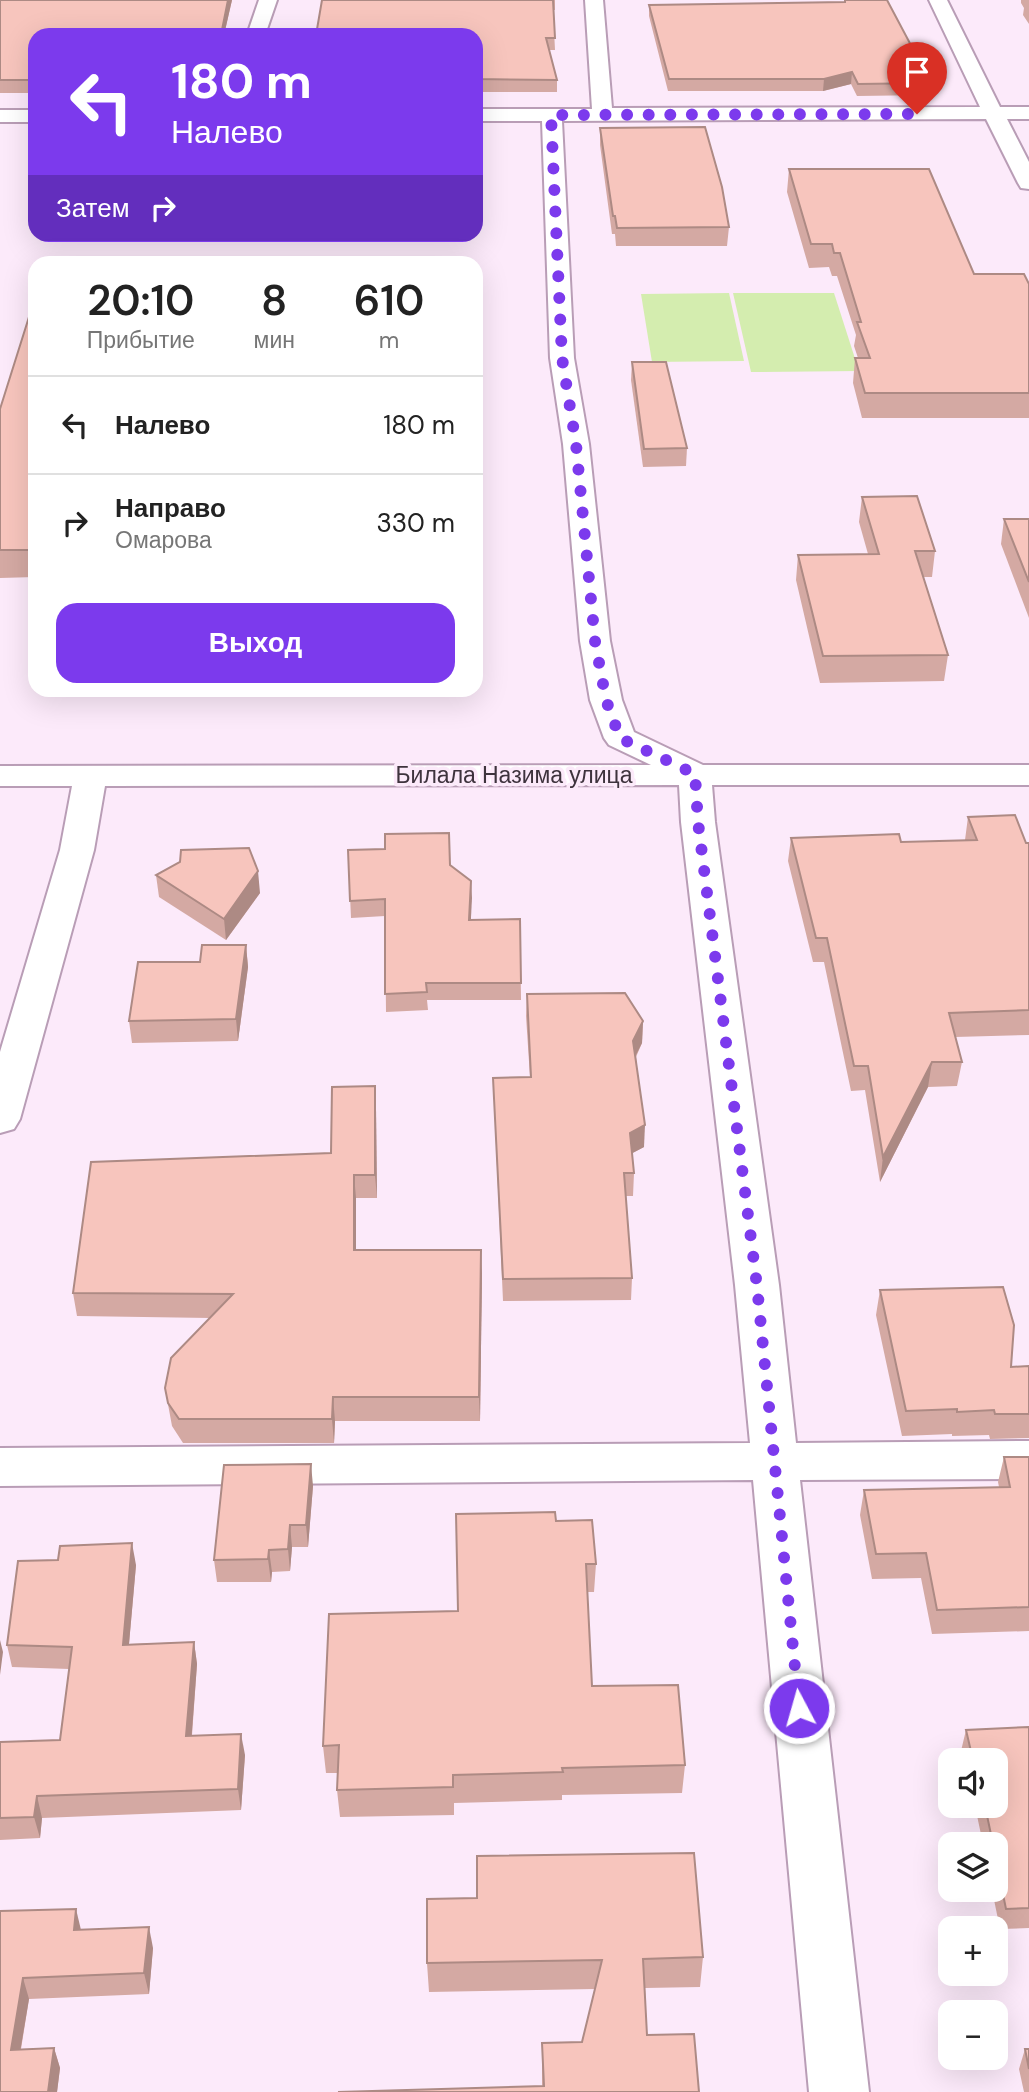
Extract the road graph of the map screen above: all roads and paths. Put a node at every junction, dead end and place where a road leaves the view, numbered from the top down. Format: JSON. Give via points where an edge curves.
{"nodes":[{"id":1,"x":268,"y":0,"type":"edge"},
{"id":2,"x":594,"y":0,"type":"edge"},
{"id":3,"x":938,"y":0,"type":"edge"},
{"id":4,"x":258,"y":28,"type":"edge"},
{"id":5,"x":995,"y":113,"type":"junction"},
{"id":6,"x":1029,"y":113,"type":"edge"},
{"id":7,"x":483,"y":115,"type":"edge"},
{"id":8,"x":551,"y":115,"type":"junction"},
{"id":9,"x":602,"y":115,"type":"junction"},
{"id":10,"x":0,"y":116,"type":"edge"},
{"id":11,"x":28,"y":116,"type":"edge"},
{"id":12,"x":1029,"y":183,"type":"edge"},
{"id":13,"x":695,"y":774,"type":"junction"},
{"id":14,"x":1029,"y":775,"type":"edge"},
{"id":15,"x":0,"y":776,"type":"edge"},
{"id":16,"x":90,"y":776,"type":"junction"},
{"id":17,"x":0,"y":1119,"type":"edge"},
{"id":18,"x":1029,"y":1460,"type":"edge"},
{"id":19,"x":773,"y":1462,"type":"junction"},
{"id":20,"x":0,"y":1467,"type":"edge"},
{"id":21,"x":839,"y":2092,"type":"edge"}],
"edges":[{"from":1,"to":4,"type":"street"},
{"from":2,"to":9,"type":"street"},
{"from":3,"to":5,"type":"street"},
{"from":5,"to":6,"type":"street"},
{"from":5,"to":9,"type":"street"},
{"from":5,"to":12,"type":"street"},
{"from":7,"to":8,"type":"street"},
{"from":8,"to":9,"type":"street"},
{"from":8,"to":13,"type":"street","via":[[562,358],[606,700],[620,738]]},
{"from":10,"to":11,"type":"street"},
{"from":13,"to":14,"type":"street","name":"Билала Назима улица"},
{"from":13,"to":16,"type":"street","name":"Билала Назима улица"},
{"from":13,"to":19,"type":"street","via":[[757,1286]]},
{"from":15,"to":16,"type":"street","name":"Билала Назима улица"},
{"from":16,"to":17,"type":"street","via":[[77,850]]},
{"from":18,"to":19,"type":"street"},
{"from":19,"to":20,"type":"street"},
{"from":19,"to":21,"type":"street"}]}
